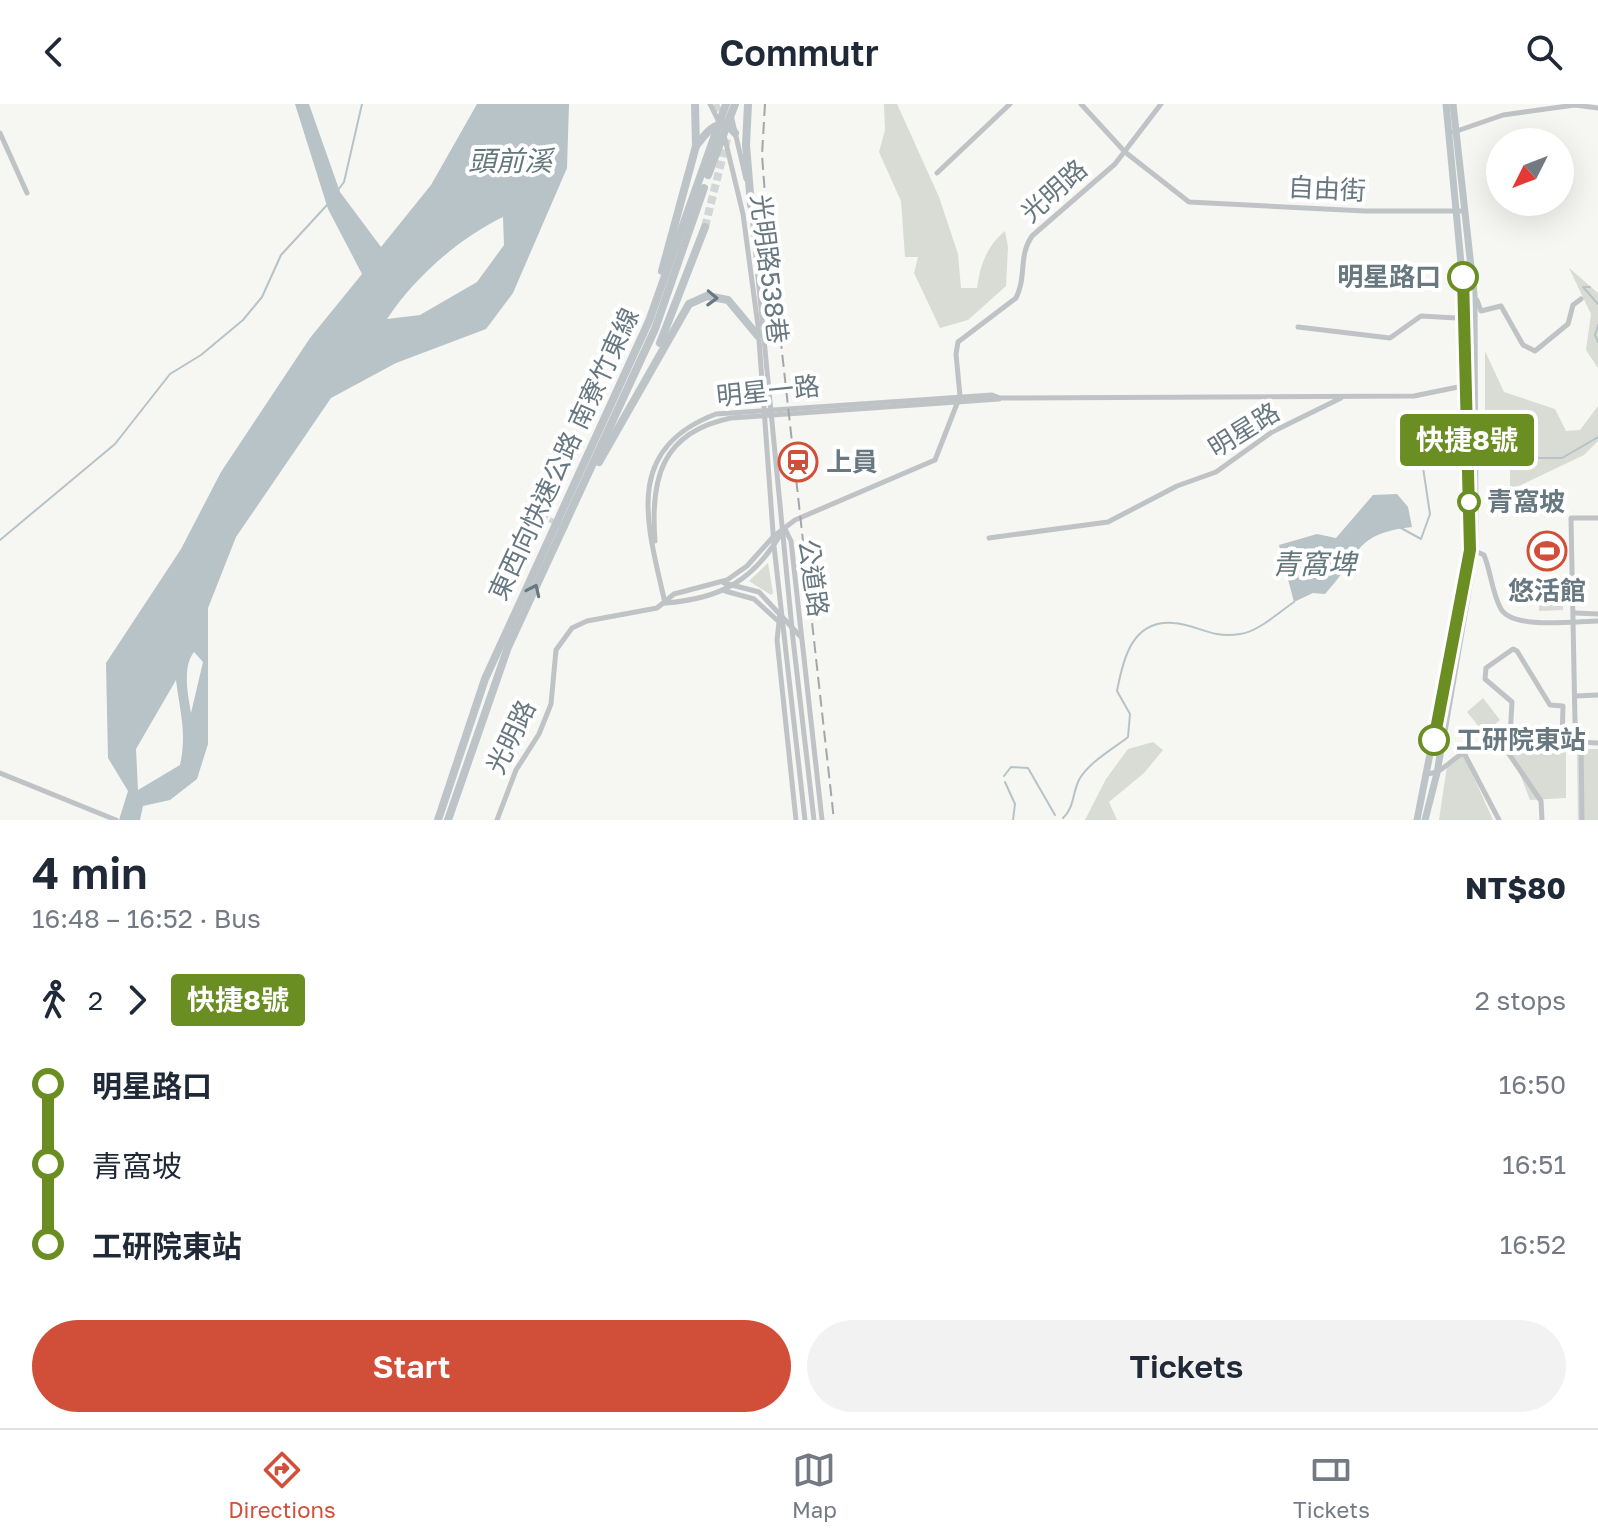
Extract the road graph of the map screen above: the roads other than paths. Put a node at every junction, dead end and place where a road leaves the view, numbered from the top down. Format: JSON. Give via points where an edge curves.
{"nodes":[{"id":1,"x":695,"y":104,"type":"edge"},
{"id":2,"x":710,"y":104,"type":"edge"},
{"id":3,"x":742,"y":104,"type":"edge"},
{"id":4,"x":748,"y":104,"type":"edge"},
{"id":5,"x":1010,"y":104,"type":"edge"},
{"id":6,"x":1081,"y":104,"type":"edge"},
{"id":7,"x":1161,"y":104,"type":"edge"},
{"id":8,"x":1446,"y":104,"type":"edge"},
{"id":9,"x":1453,"y":104,"type":"edge"},
{"id":10,"x":728,"y":105,"type":"edge"},
{"id":11,"x":1598,"y":108,"type":"edge"},
{"id":12,"x":720,"y":123,"type":"junction"},
{"id":13,"x":1453,"y":132,"type":"junction"},
{"id":14,"x":0,"y":133,"type":"edge"},
{"id":15,"x":735,"y":133,"type":"junction"},
{"id":16,"x":696,"y":146,"type":"junction"},
{"id":17,"x":1125,"y":152,"type":"junction"},
{"id":18,"x":706,"y":173,"type":"junction"},
{"id":19,"x":937,"y":173,"type":"dead end"},
{"id":20,"x":27,"y":193,"type":"dead end"},
{"id":21,"x":751,"y":205,"type":"junction"},
{"id":22,"x":1460,"y":211,"type":"junction"},
{"id":23,"x":705,"y":227,"type":"tunnel mouth"},
{"id":24,"x":1474,"y":294,"type":"junction"},
{"id":25,"x":1464,"y":295,"type":"junction"},
{"id":26,"x":1581,"y":299,"type":"dead end"},
{"id":27,"x":1470,"y":319,"type":"junction"},
{"id":28,"x":649,"y":321,"type":"junction"},
{"id":29,"x":1298,"y":327,"type":"dead end"},
{"id":30,"x":758,"y":336,"type":"junction"},
{"id":31,"x":648,"y":373,"type":"junction"},
{"id":32,"x":1477,"y":384,"type":"junction"},
{"id":33,"x":1466,"y":385,"type":"junction"},
{"id":34,"x":1341,"y":397,"type":"junction"},
{"id":35,"x":579,"y":493,"type":"junction"},
{"id":36,"x":1598,"y":518,"type":"edge"},
{"id":37,"x":785,"y":528,"type":"junction"},
{"id":38,"x":989,"y":538,"type":"dead end"},
{"id":39,"x":774,"y":541,"type":"junction"},
{"id":40,"x":1472,"y":550,"type":"junction"},
{"id":41,"x":719,"y":583,"type":"junction"},
{"id":42,"x":738,"y":584,"type":"junction"},
{"id":43,"x":716,"y":592,"type":"junction"},
{"id":44,"x":665,"y":603,"type":"junction"},
{"id":45,"x":781,"y":612,"type":"junction"},
{"id":46,"x":1575,"y":613,"type":"junction"},
{"id":47,"x":1598,"y":614,"type":"edge"},
{"id":48,"x":777,"y":620,"type":"junction"},
{"id":49,"x":1575,"y":621,"type":"junction"},
{"id":50,"x":1598,"y":621,"type":"edge"},
{"id":51,"x":792,"y":626,"type":"junction"},
{"id":52,"x":801,"y":638,"type":"junction"},
{"id":53,"x":785,"y":639,"type":"junction"},
{"id":54,"x":789,"y":689,"type":"junction"},
{"id":55,"x":781,"y":690,"type":"junction"},
{"id":56,"x":1598,"y":695,"type":"edge"},
{"id":57,"x":1575,"y":696,"type":"junction"},
{"id":58,"x":1512,"y":742,"type":"junction"},
{"id":59,"x":1562,"y":742,"type":"junction"},
{"id":60,"x":1581,"y":742,"type":"junction"},
{"id":61,"x":1598,"y":743,"type":"edge"},
{"id":62,"x":1464,"y":753,"type":"junction"},
{"id":63,"x":0,"y":773,"type":"edge"},
{"id":64,"x":1432,"y":773,"type":"junction"},
{"id":65,"x":116,"y":820,"type":"edge"},
{"id":66,"x":438,"y":820,"type":"edge"},
{"id":67,"x":448,"y":820,"type":"edge"},
{"id":68,"x":497,"y":820,"type":"edge"},
{"id":69,"x":796,"y":820,"type":"edge"},
{"id":70,"x":805,"y":820,"type":"edge"},
{"id":71,"x":814,"y":820,"type":"edge"},
{"id":72,"x":822,"y":820,"type":"edge"},
{"id":73,"x":1417,"y":820,"type":"edge"},
{"id":74,"x":1425,"y":820,"type":"edge"},
{"id":75,"x":1499,"y":820,"type":"edge"},
{"id":76,"x":1542,"y":820,"type":"edge"},
{"id":77,"x":1582,"y":820,"type":"edge"}],
"edges":[{"from":1,"to":16,"type":"highway"},
{"from":2,"to":12,"type":"street","name":"光明路538巷"},
{"from":3,"to":10,"type":"highway"},
{"from":4,"to":21,"type":"highway"},
{"from":5,"to":19,"type":"street"},
{"from":6,"to":17,"type":"street"},
{"from":7,"to":17,"type":"street","name":"光明路"},
{"from":8,"to":13,"type":"main road"},
{"from":9,"to":13,"type":"main road"},
{"from":10,"to":15,"type":"street","name":"光明路538巷"},
{"from":10,"to":18,"type":"highway","name":"東西向快速公路 南寮竹東線"},
{"from":11,"to":13,"type":"street","via":[[1575,105],[1503,115]]},
{"from":12,"to":15,"type":"highway"},
{"from":12,"to":16,"type":"highway"},
{"from":12,"to":30,"type":"street","name":"光明路538巷","via":[[741,201]]},
{"from":13,"to":22,"type":"main road"},
{"from":14,"to":20,"type":"street"},
{"from":15,"to":21,"type":"street","name":"光明路538巷"},
{"from":16,"to":28,"type":"highway"},
{"from":17,"to":22,"type":"street","name":"自由街","via":[[1189,202]]},
{"from":17,"to":37,"type":"street","name":"光明路","via":[[1032,236],[1024,248],[1016,298],[958,342],[960,396],[935,460]]},
{"from":18,"to":28,"type":"highway","name":"東西向快速公路 南寮竹東線"},
{"from":18,"to":35,"type":"highway","name":"東西向快速公路 南寮竹東線","via":[[655,329]]},
{"from":21,"to":37,"type":"street","name":"光明路538巷"},
{"from":22,"to":24,"type":"main road"},
{"from":22,"to":25,"type":"main road"},
{"from":23,"to":31,"type":"highway"},
{"from":24,"to":25,"type":"street"},
{"from":24,"to":26,"type":"street","via":[[1481,311],[1501,306],[1528,351],[1568,324],[1573,305]]},
{"from":24,"to":27,"type":"main road"},
{"from":25,"to":27,"type":"main road"},
{"from":27,"to":29,"type":"street","via":[[1421,316],[1390,338]]},
{"from":27,"to":32,"type":"main road"},
{"from":27,"to":33,"type":"main road"},
{"from":28,"to":66,"type":"highway","name":"東西向快速公路 南寮竹東線","via":[[485,679]]},
{"from":31,"to":30,"type":"highway","one_way":true,"via":[[681,312],[700,297],[728,300]]},
{"from":30,"to":39,"type":"street","name":"光明路538巷"},
{"from":31,"to":35,"type":"highway"},
{"from":32,"to":33,"type":"street","name":"明星路"},
{"from":32,"to":40,"type":"main road"},
{"from":33,"to":34,"type":"street","name":"明星路","via":[[1414,396]]},
{"from":33,"to":40,"type":"main road"},
{"from":34,"to":38,"type":"street","name":"明星路","via":[[1272,432],[1216,472],[1108,522]]},
{"from":34,"to":44,"type":"street","name":"明星一路","via":[[992,395],[716,414],[688,426],[664,450],[651,474],[649,503]]},
{"from":67,"to":35,"type":"highway","name":"東西向快速公路 南寮竹東線","one_way":true,"via":[[503,659]]},
{"from":36,"to":46,"type":"street","via":[[1571,518]]},
{"from":37,"to":39,"type":"street","name":"光明路"},
{"from":37,"to":39,"type":"street","name":"光明路"},
{"from":37,"to":51,"type":"street","name":"公道路"},
{"from":37,"to":52,"type":"street","name":"公道路","via":[[791,541]]},
{"from":39,"to":41,"type":"street","name":"光明路"},
{"from":39,"to":42,"type":"street","name":"光明路"},
{"from":39,"to":45,"type":"street","name":"公道路"},
{"from":40,"to":49,"type":"street","via":[[1484,555],[1504,614],[1529,622]]},
{"from":40,"to":64,"type":"main road"},
{"from":41,"to":42,"type":"street","name":"公道路"},
{"from":41,"to":44,"type":"street","name":"光明路","via":[[674,594]]},
{"from":42,"to":43,"type":"street","name":"光明路"},
{"from":42,"to":45,"type":"street","name":"公道路","via":[[759,592]]},
{"from":43,"to":44,"type":"street","name":"光明路"},
{"from":43,"to":48,"type":"street","name":"公道路","via":[[749,596]]},
{"from":44,"to":68,"type":"street","name":"光明路","via":[[587,621],[563,637],[555,655],[551,704]]},
{"from":45,"to":48,"type":"street","name":"公道路"},
{"from":45,"to":51,"type":"street","name":"公道路"},
{"from":45,"to":53,"type":"street","name":"公道路"},
{"from":46,"to":47,"type":"street"},
{"from":46,"to":49,"type":"street"},
{"from":48,"to":53,"type":"street","name":"公道路"},
{"from":48,"to":55,"type":"street","name":"公道路"},
{"from":49,"to":50,"type":"street"},
{"from":49,"to":57,"type":"street"},
{"from":51,"to":52,"type":"street","name":"公道路"},
{"from":51,"to":71,"type":"street","name":"公道路"},
{"from":52,"to":72,"type":"street","name":"公道路"},
{"from":53,"to":54,"type":"street","name":"公道路"},
{"from":54,"to":55,"type":"street"},
{"from":54,"to":70,"type":"street","name":"公道路"},
{"from":55,"to":69,"type":"street","name":"公道路"},
{"from":56,"to":57,"type":"street"},
{"from":57,"to":60,"type":"street"},
{"from":58,"to":59,"type":"street"},
{"from":58,"to":59,"type":"street","via":[[1512,702],[1484,673],[1513,649],[1550,705],[1563,706]]},
{"from":58,"to":62,"type":"street"},
{"from":58,"to":76,"type":"street","via":[[1509,754],[1541,801]]},
{"from":59,"to":60,"type":"street"},
{"from":60,"to":61,"type":"street"},
{"from":60,"to":77,"type":"street"},
{"from":62,"to":64,"type":"street"},
{"from":62,"to":75,"type":"street"},
{"from":63,"to":65,"type":"street"},
{"from":64,"to":73,"type":"main road"},
{"from":64,"to":74,"type":"main road"}]}
